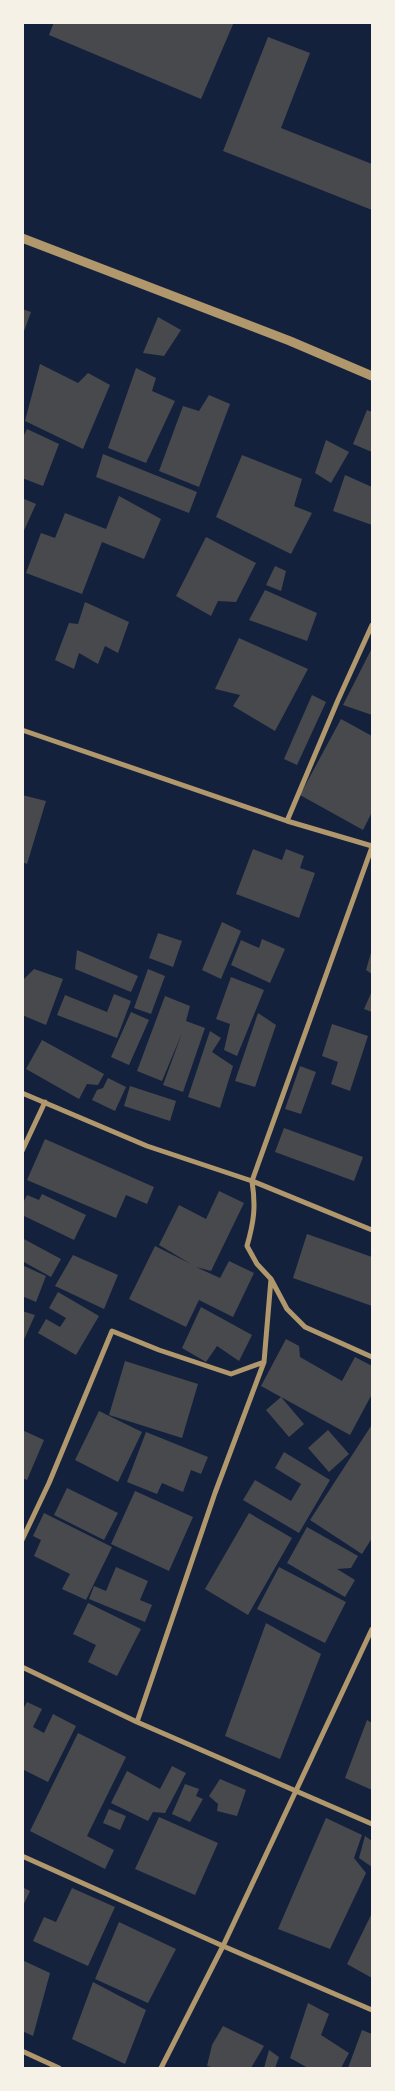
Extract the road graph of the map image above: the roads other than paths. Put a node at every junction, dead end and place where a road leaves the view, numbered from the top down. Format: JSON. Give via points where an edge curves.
{"nodes":[{"id":1,"x":22,"y":238,"type":"edge"},
{"id":2,"x":372,"y":376,"type":"edge"},
{"id":3,"x":372,"y":625,"type":"edge"},
{"id":4,"x":22,"y":730,"type":"edge"},
{"id":5,"x":287,"y":821,"type":"junction"},
{"id":6,"x":372,"y":847,"type":"edge"},
{"id":7,"x":22,"y":1093,"type":"edge"},
{"id":8,"x":45,"y":1102,"type":"junction"},
{"id":9,"x":22,"y":1151,"type":"edge"},
{"id":10,"x":252,"y":1181,"type":"junction"},
{"id":11,"x":372,"y":1230,"type":"edge"},
{"id":12,"x":271,"y":1279,"type":"junction"},
{"id":13,"x":372,"y":1357,"type":"edge"},
{"id":14,"x":264,"y":1362,"type":"junction"},
{"id":15,"x":22,"y":1540,"type":"edge"},
{"id":16,"x":372,"y":1629,"type":"edge"},
{"id":17,"x":22,"y":1667,"type":"edge"},
{"id":18,"x":137,"y":1722,"type":"junction"},
{"id":19,"x":296,"y":1790,"type":"junction"},
{"id":20,"x":372,"y":1824,"type":"edge"},
{"id":21,"x":22,"y":1856,"type":"edge"},
{"id":22,"x":224,"y":1946,"type":"junction"},
{"id":23,"x":372,"y":2010,"type":"edge"},
{"id":24,"x":22,"y":2052,"type":"edge"},
{"id":25,"x":59,"y":2068,"type":"edge"},
{"id":26,"x":162,"y":2068,"type":"edge"}],
"edges":[{"from":1,"to":2,"type":"street"},
{"from":3,"to":5,"type":"street"},
{"from":4,"to":5,"type":"street"},
{"from":5,"to":6,"type":"street"},
{"from":6,"to":10,"type":"street"},
{"from":7,"to":8,"type":"street"},
{"from":8,"to":9,"type":"street"},
{"from":8,"to":10,"type":"street","via":[[146,1146]]},
{"from":10,"to":11,"type":"street"},
{"from":10,"to":12,"type":"street","via":[[256,1202],[247,1246]]},
{"from":12,"to":13,"type":"street","via":[[287,1309],[305,1327]]},
{"from":12,"to":14,"type":"street"},
{"from":14,"to":15,"type":"street","via":[[231,1374],[112,1331]]},
{"from":14,"to":18,"type":"street","via":[[215,1493]]},
{"from":16,"to":19,"type":"street"},
{"from":17,"to":18,"type":"street"},
{"from":18,"to":19,"type":"street"},
{"from":19,"to":20,"type":"street"},
{"from":19,"to":22,"type":"street"},
{"from":21,"to":22,"type":"street"},
{"from":22,"to":23,"type":"street"},
{"from":22,"to":26,"type":"street"},
{"from":24,"to":25,"type":"street"}]}
